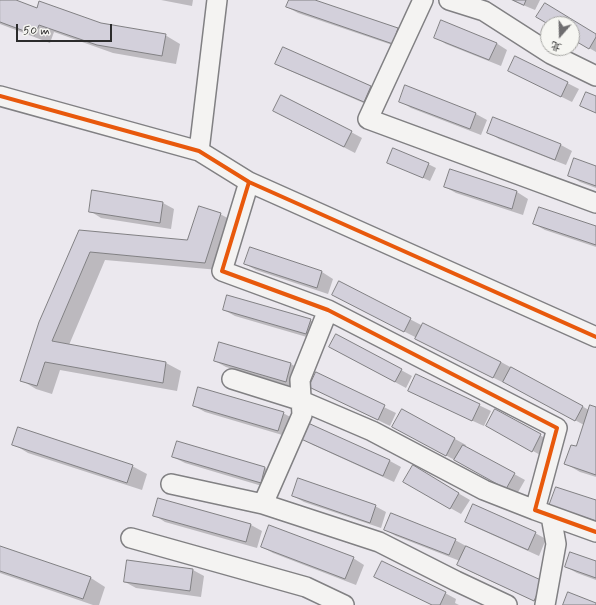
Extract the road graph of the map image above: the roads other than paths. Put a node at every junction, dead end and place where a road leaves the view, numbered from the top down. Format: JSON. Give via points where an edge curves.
{"nodes":[{"id":1,"x":217,"y":0,"type":"edge"},
{"id":2,"x":423,"y":0,"type":"edge"},
{"id":3,"x":449,"y":0,"type":"edge"},
{"id":4,"x":596,"y":76,"type":"edge"},
{"id":5,"x":0,"y":96,"type":"edge"},
{"id":6,"x":199,"y":151,"type":"junction"},
{"id":7,"x":249,"y":182,"type":"junction"},
{"id":8,"x":596,"y":203,"type":"edge"},
{"id":9,"x":328,"y":310,"type":"junction"},
{"id":10,"x":596,"y":338,"type":"edge"},
{"id":11,"x":232,"y":379,"type":"dead end"},
{"id":12,"x":302,"y":401,"type":"junction"},
{"id":13,"x":171,"y":484,"type":"dead end"},
{"id":14,"x":263,"y":504,"type":"junction"},
{"id":15,"x":543,"y":513,"type":"junction"},
{"id":16,"x":596,"y":532,"type":"edge"},
{"id":17,"x":131,"y":538,"type":"dead end"},
{"id":18,"x":344,"y":605,"type":"edge"},
{"id":19,"x":507,"y":605,"type":"edge"},
{"id":20,"x":545,"y":605,"type":"edge"}],
"edges":[{"from":1,"to":6,"type":"street"},
{"from":2,"to":8,"type":"street","via":[[368,119]]},
{"from":3,"to":4,"type":"street","via":[[484,12],[551,54]]},
{"from":5,"to":6,"type":"street"},
{"from":6,"to":7,"type":"street"},
{"from":7,"to":9,"type":"street","via":[[222,271]]},
{"from":7,"to":10,"type":"street"},
{"from":9,"to":12,"type":"street","via":[[300,380]]},
{"from":9,"to":15,"type":"street","via":[[557,428]]},
{"from":11,"to":12,"type":"street"},
{"from":12,"to":14,"type":"street","via":[[302,415]]},
{"from":12,"to":15,"type":"street","via":[[372,431],[484,490]]},
{"from":13,"to":14,"type":"street"},
{"from":14,"to":19,"type":"street","via":[[379,542]]},
{"from":15,"to":16,"type":"street"},
{"from":15,"to":20,"type":"street","via":[[556,544]]},
{"from":17,"to":18,"type":"street","via":[[306,587]]}]}
